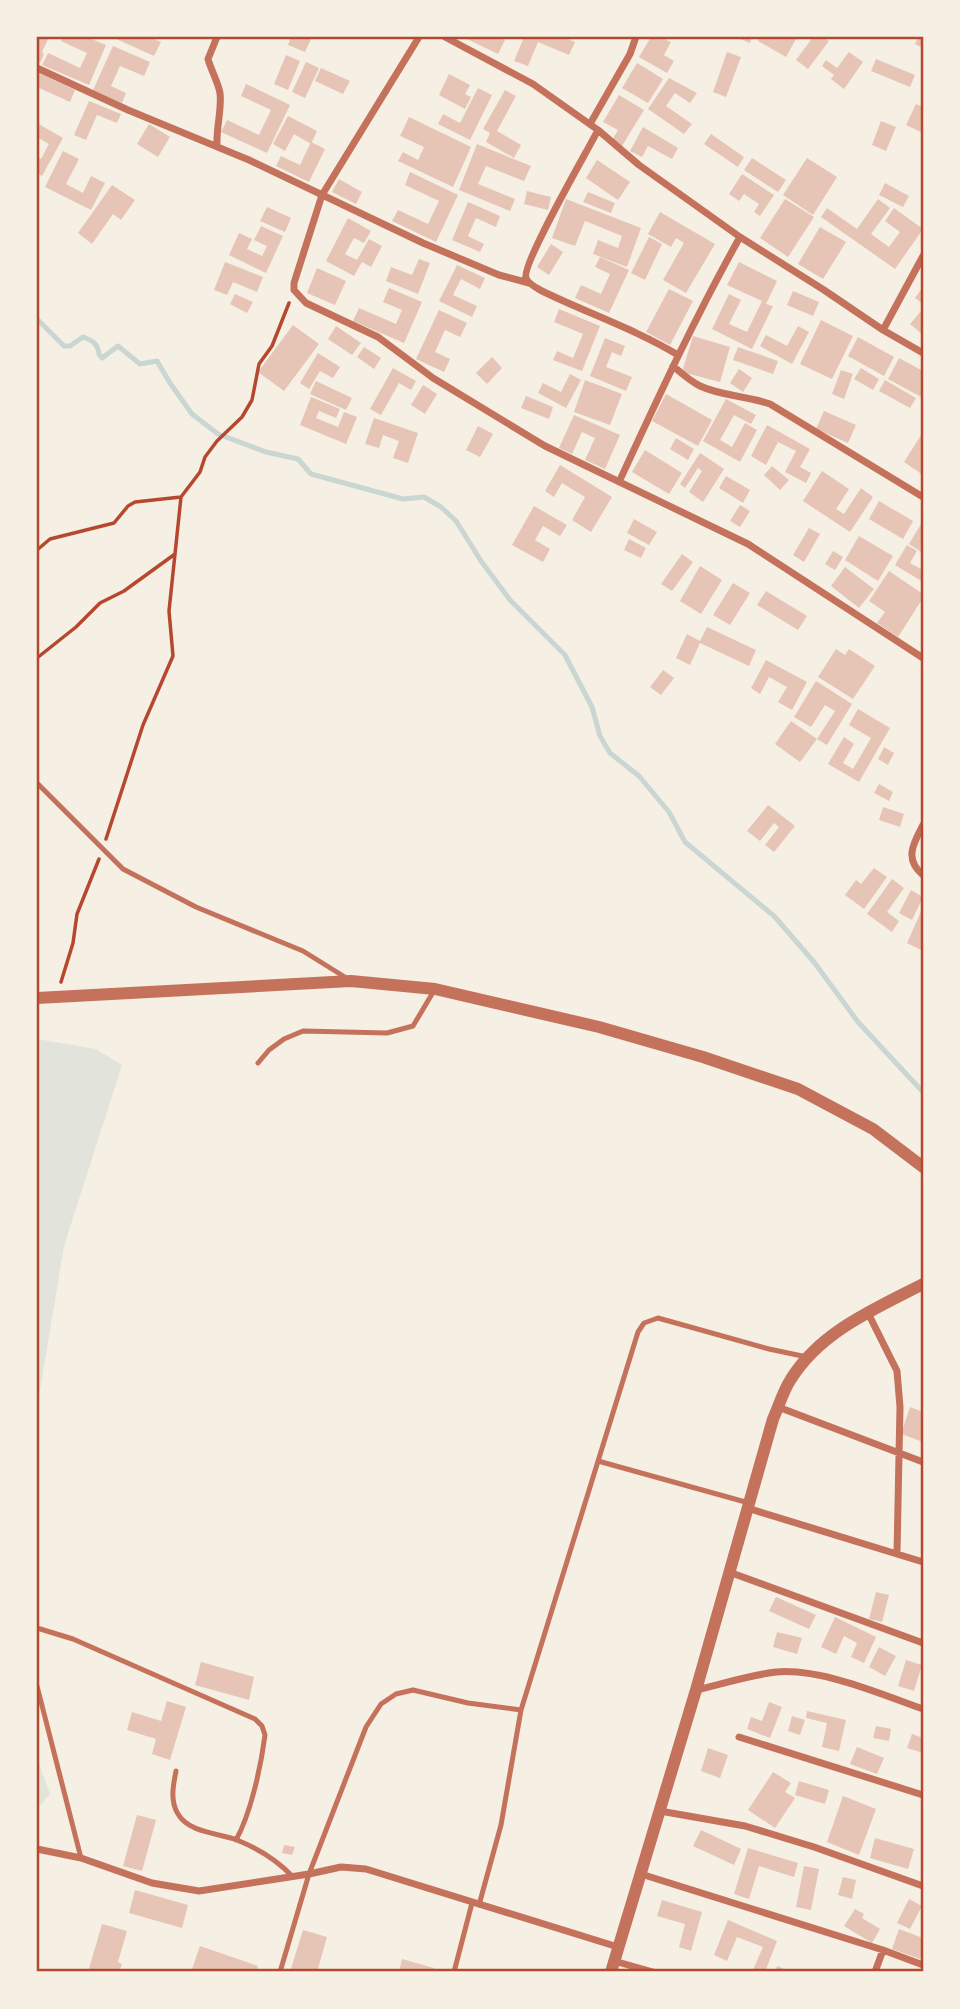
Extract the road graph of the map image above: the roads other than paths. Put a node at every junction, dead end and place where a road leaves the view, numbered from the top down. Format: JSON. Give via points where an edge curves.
{"nodes":[{"id":1,"x":217,"y":37,"type":"edge"},
{"id":2,"x":419,"y":37,"type":"edge"},
{"id":3,"x":445,"y":37,"type":"edge"},
{"id":4,"x":636,"y":37,"type":"edge"},
{"id":5,"x":37,"y":68,"type":"edge"},
{"id":6,"x":590,"y":124,"type":"junction"},
{"id":7,"x":598,"y":130,"type":"junction"},
{"id":8,"x":217,"y":146,"type":"junction"},
{"id":9,"x":322,"y":195,"type":"junction"},
{"id":10,"x":740,"y":237,"type":"junction"},
{"id":11,"x":923,"y":256,"type":"edge"},
{"id":12,"x":529,"y":283,"type":"junction"},
{"id":13,"x":883,"y":330,"type":"junction"},
{"id":14,"x":923,"y":353,"type":"edge"},
{"id":15,"x":678,"y":355,"type":"junction"},
{"id":16,"x":673,"y":366,"type":"junction"},
{"id":17,"x":619,"y":482,"type":"junction"},
{"id":18,"x":923,"y":497,"type":"edge"},
{"id":19,"x":923,"y":658,"type":"edge"},
{"id":20,"x":37,"y":783,"type":"edge"},
{"id":21,"x":923,"y":825,"type":"edge"},
{"id":22,"x":923,"y":875,"type":"edge"},
{"id":23,"x":351,"y":981,"type":"junction"},
{"id":24,"x":435,"y":989,"type":"junction"},
{"id":25,"x":37,"y":998,"type":"edge"},
{"id":26,"x":258,"y":1063,"type":"dead end"},
{"id":27,"x":923,"y":1167,"type":"edge"},
{"id":28,"x":923,"y":1284,"type":"edge"},
{"id":29,"x":868,"y":1313,"type":"junction"},
{"id":30,"x":807,"y":1357,"type":"junction"},
{"id":31,"x":778,"y":1407,"type":"junction"},
{"id":32,"x":898,"y":1452,"type":"junction"},
{"id":33,"x":598,"y":1461,"type":"junction"},
{"id":34,"x":923,"y":1462,"type":"edge"},
{"id":35,"x":748,"y":1506,"type":"junction"},
{"id":36,"x":897,"y":1553,"type":"junction"},
{"id":37,"x":923,"y":1562,"type":"edge"},
{"id":38,"x":729,"y":1572,"type":"junction"},
{"id":39,"x":37,"y":1628,"type":"edge"},
{"id":40,"x":923,"y":1643,"type":"edge"},
{"id":41,"x":37,"y":1686,"type":"edge"},
{"id":42,"x":696,"y":1690,"type":"junction"},
{"id":43,"x":923,"y":1709,"type":"edge"},
{"id":44,"x":521,"y":1710,"type":"junction"},
{"id":45,"x":739,"y":1737,"type":"dead end"},
{"id":46,"x":176,"y":1771,"type":"dead end"},
{"id":47,"x":923,"y":1795,"type":"edge"},
{"id":48,"x":660,"y":1811,"type":"junction"},
{"id":49,"x":236,"y":1840,"type":"junction"},
{"id":50,"x":37,"y":1849,"type":"edge"},
{"id":51,"x":81,"y":1858,"type":"junction"},
{"id":52,"x":309,"y":1874,"type":"junction"},
{"id":53,"x":641,"y":1874,"type":"junction"},
{"id":54,"x":292,"y":1875,"type":"junction"},
{"id":55,"x":923,"y":1886,"type":"edge"},
{"id":56,"x":475,"y":1904,"type":"junction"},
{"id":57,"x":618,"y":1947,"type":"junction"},
{"id":58,"x":883,"y":1950,"type":"junction"},
{"id":59,"x":923,"y":1965,"type":"edge"},
{"id":60,"x":612,"y":1966,"type":"edge"},
{"id":61,"x":280,"y":1972,"type":"edge"},
{"id":62,"x":454,"y":1972,"type":"edge"},
{"id":63,"x":653,"y":1972,"type":"edge"},
{"id":64,"x":875,"y":1972,"type":"edge"}],
"edges":[{"from":1,"to":8,"type":"street","via":[[208,59],[220,93]]},
{"from":2,"to":9,"type":"street"},
{"from":3,"to":6,"type":"street","via":[[533,84]]},
{"from":4,"to":6,"type":"street"},
{"from":5,"to":8,"type":"street"},
{"from":6,"to":7,"type":"street"},
{"from":7,"to":10,"type":"street"},
{"from":7,"to":12,"type":"street","via":[[524,272]]},
{"from":8,"to":9,"type":"street"},
{"from":9,"to":12,"type":"street","via":[[423,243]]},
{"from":9,"to":17,"type":"street","via":[[294,290],[299,297],[378,337],[433,378],[545,446]]},
{"from":10,"to":13,"type":"street"},
{"from":10,"to":15,"type":"street"},
{"from":11,"to":13,"type":"street"},
{"from":12,"to":15,"type":"street"},
{"from":13,"to":14,"type":"street"},
{"from":15,"to":16,"type":"street"},
{"from":16,"to":17,"type":"street"},
{"from":16,"to":18,"type":"street","via":[[705,388],[770,404]]},
{"from":17,"to":19,"type":"street","via":[[748,544]]},
{"from":20,"to":23,"type":"lane","via":[[123,869],[196,907],[303,951]]},
{"from":21,"to":22,"type":"street","via":[[911,856]]},
{"from":23,"to":24,"type":"street"},
{"from":23,"to":25,"type":"street"},
{"from":24,"to":26,"type":"lane","via":[[413,1026],[387,1033],[303,1031],[284,1039]]},
{"from":24,"to":27,"type":"street","via":[[599,1027],[798,1089],[873,1129]]},
{"from":28,"to":29,"type":"street"},
{"from":29,"to":30,"type":"street","via":[[831,1335]]},
{"from":29,"to":32,"type":"street","via":[[897,1371]]},
{"from":30,"to":31,"type":"street"},
{"from":30,"to":33,"type":"lane","via":[[658,1318],[645,1323],[636,1338]]},
{"from":31,"to":32,"type":"street"},
{"from":31,"to":35,"type":"street"},
{"from":32,"to":34,"type":"street"},
{"from":32,"to":36,"type":"street"},
{"from":33,"to":35,"type":"lane"},
{"from":33,"to":44,"type":"lane"},
{"from":35,"to":36,"type":"street"},
{"from":35,"to":38,"type":"street"},
{"from":36,"to":37,"type":"street"},
{"from":38,"to":40,"type":"street"},
{"from":38,"to":42,"type":"street"},
{"from":39,"to":49,"type":"lane","via":[[155,1674],[261,1726],[265,1735],[254,1793]]},
{"from":41,"to":51,"type":"lane"},
{"from":42,"to":43,"type":"street","via":[[776,1672],[803,1673],[857,1685]]},
{"from":42,"to":48,"type":"street"},
{"from":44,"to":52,"type":"lane","via":[[413,1690],[381,1704],[366,1727]]},
{"from":44,"to":56,"type":"lane","via":[[501,1825]]},
{"from":45,"to":47,"type":"street"},
{"from":46,"to":49,"type":"lane","via":[[172,1792],[178,1815],[203,1831]]},
{"from":48,"to":53,"type":"street"},
{"from":48,"to":55,"type":"street","via":[[745,1826]]},
{"from":49,"to":54,"type":"lane","via":[[270,1855]]},
{"from":50,"to":51,"type":"street"},
{"from":51,"to":54,"type":"street","via":[[152,1883],[199,1891]]},
{"from":52,"to":54,"type":"street"},
{"from":52,"to":56,"type":"street","via":[[341,1867],[366,1869]]},
{"from":52,"to":61,"type":"lane"},
{"from":53,"to":57,"type":"street"},
{"from":53,"to":58,"type":"street"},
{"from":56,"to":57,"type":"street"},
{"from":56,"to":62,"type":"lane"},
{"from":57,"to":60,"type":"street"},
{"from":58,"to":59,"type":"street"},
{"from":58,"to":64,"type":"street"},
{"from":60,"to":63,"type":"street"}]}
